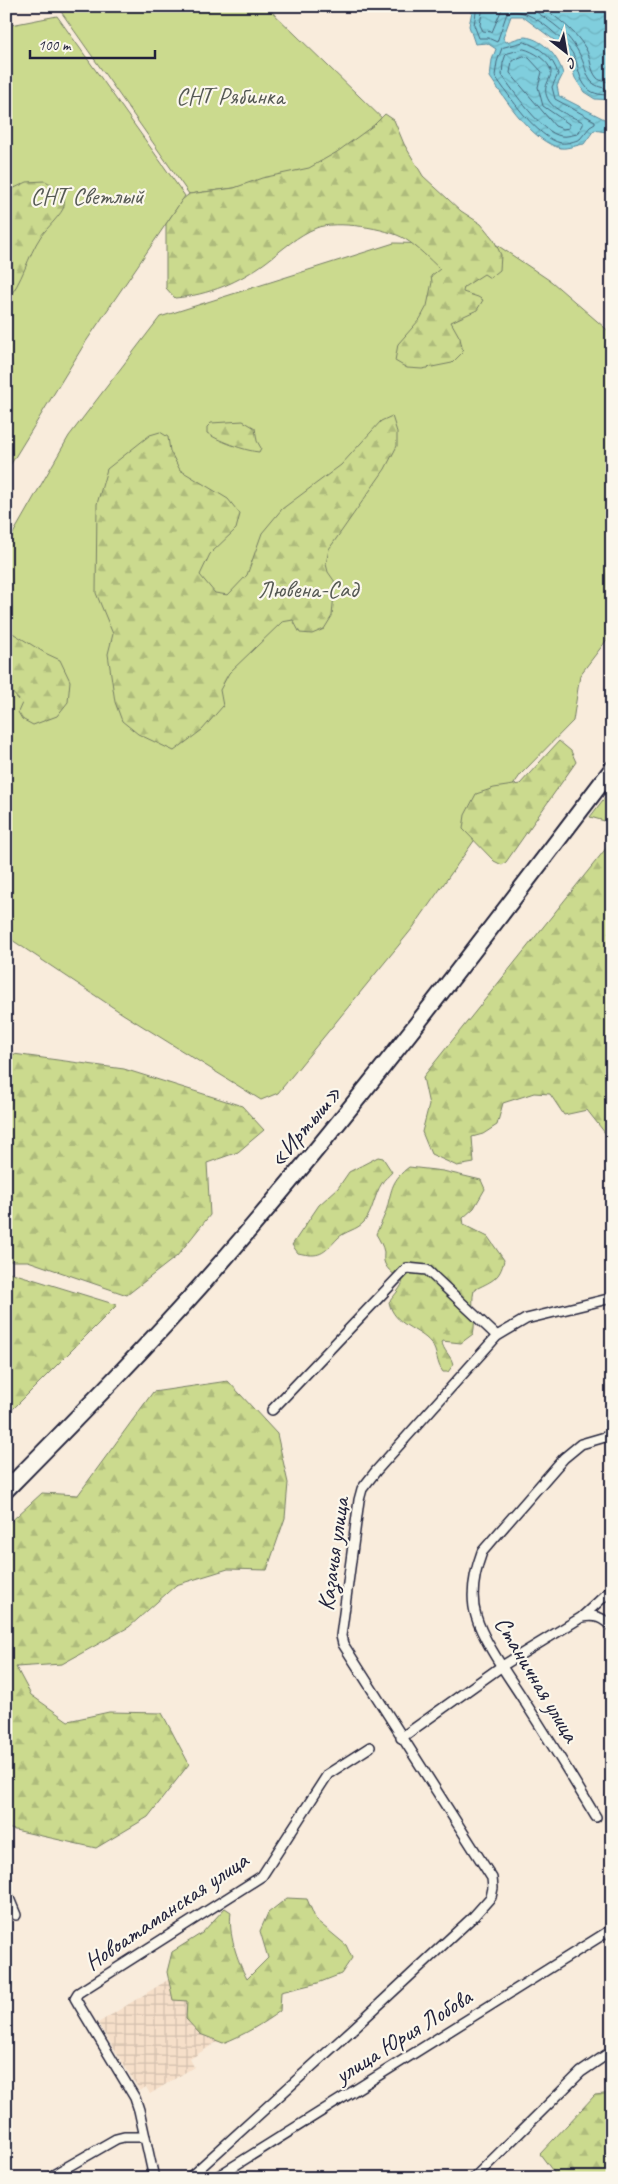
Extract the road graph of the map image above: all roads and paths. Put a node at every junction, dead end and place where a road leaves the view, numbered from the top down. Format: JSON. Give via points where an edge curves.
{"nodes":[{"id":1,"x":612,"y":769,"type":"edge"},
{"id":2,"x":612,"y":1298,"type":"edge"},
{"id":3,"x":497,"y":1336,"type":"junction"},
{"id":4,"x":272,"y":1410,"type":"dead end"},
{"id":5,"x":612,"y":1435,"type":"edge"},
{"id":6,"x":6,"y":1490,"type":"edge"},
{"id":7,"x":612,"y":1589,"type":"edge"},
{"id":8,"x":582,"y":1617,"type":"junction"},
{"id":9,"x":612,"y":1627,"type":"edge"},
{"id":10,"x":502,"y":1666,"type":"junction"},
{"id":11,"x":401,"y":1738,"type":"junction"},
{"id":12,"x":370,"y":1747,"type":"dead end"},
{"id":13,"x":596,"y":1817,"type":"dead end"},
{"id":14,"x":6,"y":1891,"type":"edge"},
{"id":15,"x":16,"y":1915,"type":"dead end"},
{"id":16,"x":612,"y":1929,"type":"edge"},
{"id":17,"x":612,"y":2052,"type":"edge"},
{"id":18,"x":145,"y":2137,"type":"junction"},
{"id":19,"x":48,"y":2178,"type":"edge"},
{"id":20,"x":154,"y":2178,"type":"edge"},
{"id":21,"x":189,"y":2178,"type":"edge"},
{"id":22,"x":215,"y":2178,"type":"edge"},
{"id":23,"x":474,"y":2178,"type":"edge"}],
"edges":[{"from":1,"to":6,"type":"highway","name":"«Иртыш»","via":[[504,914],[305,1163],[211,1274]]},
{"from":2,"to":3,"type":"street","name":"Казачья улица","via":[[526,1319]]},
{"from":3,"to":4,"type":"street","via":[[427,1270],[407,1268]]},
{"from":3,"to":11,"type":"street","name":"Казачья улица","via":[[376,1471],[362,1489],[359,1500],[341,1636]]},
{"from":5,"to":10,"type":"street","name":"Станичная улица","via":[[581,1444],[564,1458],[482,1552],[475,1569],[476,1616]]},
{"from":7,"to":8,"type":"street"},
{"from":8,"to":9,"type":"street","via":[[594,1615]]},
{"from":8,"to":10,"type":"street"},
{"from":10,"to":11,"type":"street"},
{"from":10,"to":13,"type":"street","name":"Станичная улица"},
{"from":11,"to":21,"type":"street","name":"Казачья улица","via":[[492,1878],[491,1897]]},
{"from":12,"to":18,"type":"street","name":"Новоатаманская улица","via":[[328,1774],[262,1876],[78,1993],[75,1998],[134,2098]]},
{"from":14,"to":15,"type":"street"},
{"from":16,"to":22,"type":"street","name":"улица Юрия Лобова"},
{"from":17,"to":23,"type":"street","via":[[581,2072]]},
{"from":18,"to":19,"type":"street","via":[[116,2139]]},
{"from":18,"to":20,"type":"street"}]}
